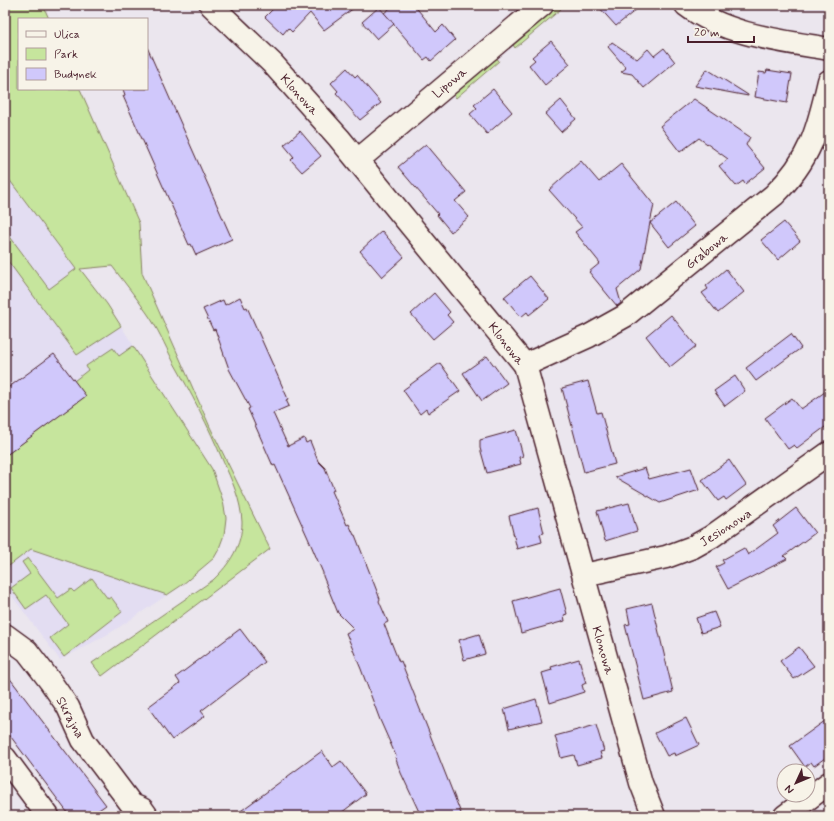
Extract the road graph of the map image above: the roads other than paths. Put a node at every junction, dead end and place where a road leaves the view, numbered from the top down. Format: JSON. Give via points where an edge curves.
{"nodes":[{"id":1,"x":211,"y":5,"type":"edge"},
{"id":2,"x":542,"y":5,"type":"edge"},
{"id":3,"x":686,"y":5,"type":"edge"},
{"id":4,"x":829,"y":49,"type":"edge"},
{"id":5,"x":829,"y":81,"type":"edge"},
{"id":6,"x":358,"y":160,"type":"junction"},
{"id":7,"x":525,"y":365,"type":"junction"},
{"id":8,"x":829,"y":453,"type":"edge"},
{"id":9,"x":584,"y":575,"type":"junction"},
{"id":10,"x":5,"y":635,"type":"edge"},
{"id":11,"x":5,"y":758,"type":"edge"},
{"id":12,"x":829,"y":783,"type":"edge"},
{"id":13,"x":132,"y":812,"type":"edge"},
{"id":14,"x":48,"y":816,"type":"edge"},
{"id":15,"x":654,"y":816,"type":"edge"},
{"id":16,"x":785,"y":816,"type":"edge"}],
"edges":[{"from":1,"to":6,"type":"street","name":"Klonowa","via":[[273,64]]},
{"from":2,"to":6,"type":"street","name":"Lipowa"},
{"from":3,"to":4,"type":"street","via":[[710,21],[729,28],[790,43]]},
{"from":5,"to":7,"type":"street","name":"Grabowa","via":[[820,119],[810,146],[794,173],[774,195],[625,316],[589,336]]},
{"from":6,"to":7,"type":"street","name":"Klonowa"},
{"from":7,"to":9,"type":"street","name":"Klonowa"},
{"from":8,"to":9,"type":"street","name":"Jesionowa","via":[[711,537],[693,547]]},
{"from":9,"to":15,"type":"street","name":"Klonowa","via":[[641,783]]},
{"from":10,"to":13,"type":"street","name":"Skrajna","via":[[27,651],[50,681],[68,707],[83,740]]},
{"from":11,"to":14,"type":"street"},
{"from":12,"to":16,"type":"street"}]}
